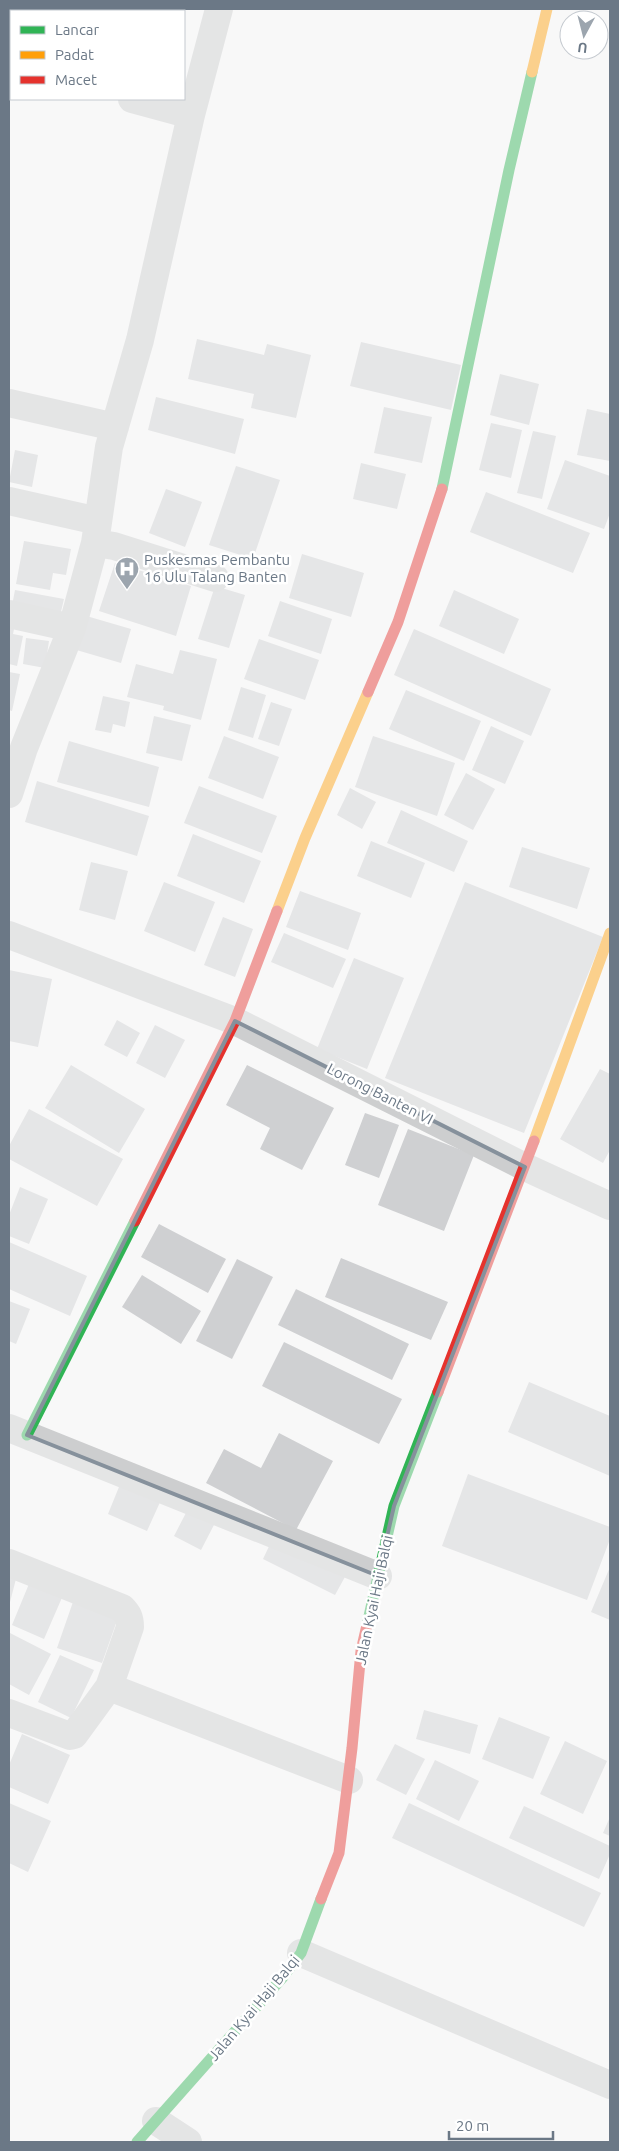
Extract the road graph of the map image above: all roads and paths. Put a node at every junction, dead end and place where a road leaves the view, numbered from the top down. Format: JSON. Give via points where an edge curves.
{"nodes":[{"id":1,"x":219,"y":9,"type":"edge"},
{"id":2,"x":547,"y":9,"type":"edge"},
{"id":3,"x":136,"y":100,"type":"edge"},
{"id":4,"x":191,"y":115,"type":"junction"},
{"id":5,"x":9,"y":403,"type":"edge"},
{"id":6,"x":115,"y":427,"type":"junction"},
{"id":7,"x":9,"y":501,"type":"edge"},
{"id":8,"x":96,"y":532,"type":"junction"},
{"id":9,"x":214,"y":578,"type":"dead end"},
{"id":10,"x":9,"y":614,"type":"edge"},
{"id":11,"x":72,"y":628,"type":"junction"},
{"id":12,"x":9,"y":794,"type":"edge"},
{"id":13,"x":610,"y":933,"type":"edge"},
{"id":14,"x":9,"y":935,"type":"edge"},
{"id":15,"x":236,"y":1021,"type":"junction"},
{"id":16,"x":524,"y":1167,"type":"junction"},
{"id":17,"x":610,"y":1206,"type":"edge"},
{"id":18,"x":18,"y":1431,"type":"edge"},
{"id":19,"x":9,"y":1563,"type":"edge"},
{"id":20,"x":378,"y":1576,"type":"junction"},
{"id":21,"x":109,"y":1687,"type":"junction"},
{"id":22,"x":9,"y":1713,"type":"edge"},
{"id":23,"x":348,"y":1780,"type":"junction"},
{"id":24,"x":301,"y":1953,"type":"junction"},
{"id":25,"x":610,"y":2085,"type":"edge"},
{"id":26,"x":156,"y":2121,"type":"junction"},
{"id":27,"x":137,"y":2142,"type":"edge"},
{"id":28,"x":188,"y":2142,"type":"edge"}],
"edges":[{"from":1,"to":4,"type":"street"},
{"from":2,"to":15,"type":"street","via":[[509,170],[446,478],[398,622],[305,838]]},
{"from":3,"to":4,"type":"street"},
{"from":4,"to":6,"type":"street","via":[[140,340]]},
{"from":5,"to":6,"type":"street"},
{"from":6,"to":8,"type":"street"},
{"from":7,"to":8,"type":"street"},
{"from":8,"to":9,"type":"street","via":[[114,546]]},
{"from":8,"to":11,"type":"street"},
{"from":10,"to":11,"type":"street"},
{"from":11,"to":12,"type":"street"},
{"from":13,"to":16,"type":"street","name":"Jalan Kyai Haji Balqi"},
{"from":14,"to":15,"type":"street","name":"Lorong Banten VI"},
{"from":15,"to":16,"type":"street","name":"Lorong Banten VI"},
{"from":15,"to":18,"type":"street"},
{"from":16,"to":17,"type":"street"},
{"from":16,"to":20,"type":"street","name":"Jalan Kyai Haji Balqi","via":[[394,1506]]},
{"from":18,"to":20,"type":"street"},
{"from":19,"to":21,"type":"street","via":[[126,1612],[130,1627]]},
{"from":20,"to":23,"type":"street","name":"Jalan Kyai Haji Balqi","via":[[361,1651]]},
{"from":21,"to":22,"type":"street","via":[[74,1735]]},
{"from":21,"to":23,"type":"street"},
{"from":23,"to":24,"type":"street","name":"Jalan Kyai Haji Balqi","via":[[337,1863]]},
{"from":24,"to":25,"type":"street"},
{"from":24,"to":26,"type":"street","name":"Jalan Kyai Haji Balqi"},
{"from":26,"to":27,"type":"street","name":"Jalan Kyai Haji Balqi"},
{"from":26,"to":28,"type":"street"}]}
